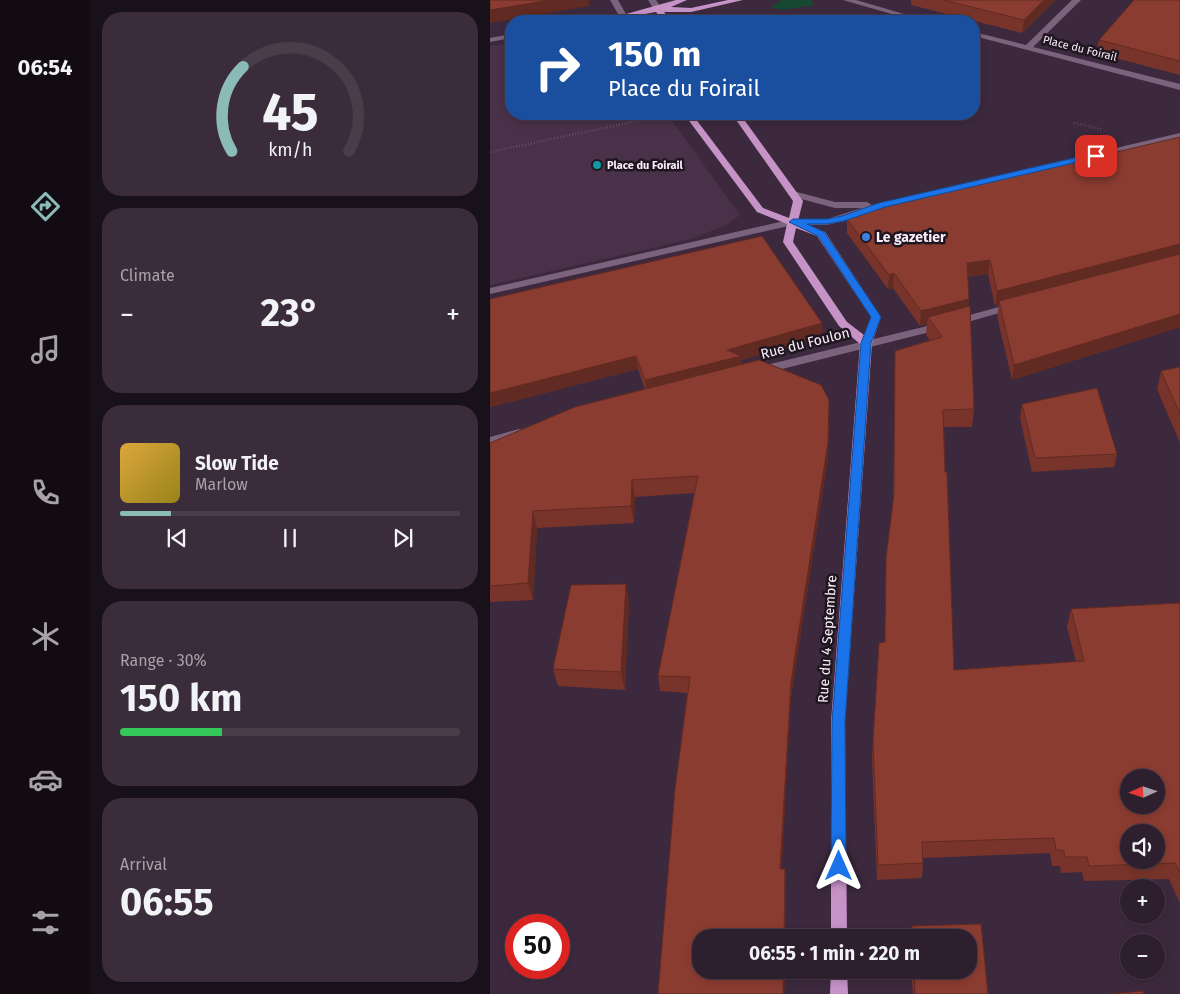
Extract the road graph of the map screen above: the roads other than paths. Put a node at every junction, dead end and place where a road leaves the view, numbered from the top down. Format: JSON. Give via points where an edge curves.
{"nodes":[{"id":1,"x":614,"y":0,"type":"edge"},
{"id":2,"x":652,"y":0,"type":"edge"},
{"id":3,"x":682,"y":0,"type":"edge"},
{"id":4,"x":739,"y":0,"type":"edge"},
{"id":5,"x":847,"y":0,"type":"edge"},
{"id":6,"x":1077,"y":0,"type":"edge"},
{"id":7,"x":658,"y":9,"type":"junction"},
{"id":8,"x":623,"y":15,"type":"edge"},
{"id":9,"x":638,"y":15,"type":"edge"},
{"id":10,"x":662,"y":15,"type":"edge"},
{"id":11,"x":902,"y":15,"type":"edge"},
{"id":12,"x":980,"y":36,"type":"edge"},
{"id":13,"x":505,"y":37,"type":"edge"},
{"id":14,"x":490,"y":40,"type":"edge"},
{"id":15,"x":1027,"y":48,"type":"junction"},
{"id":16,"x":1180,"y":86,"type":"edge"},
{"id":17,"x":692,"y":120,"type":"edge"},
{"id":18,"x":740,"y":120,"type":"edge"},
{"id":19,"x":1180,"y":136,"type":"edge"},
{"id":20,"x":793,"y":194,"type":"junction"},
{"id":21,"x":882,"y":204,"type":"junction"},
{"id":22,"x":793,"y":222,"type":"junction"},
{"id":23,"x":490,"y":291,"type":"edge"},
{"id":24,"x":1028,"y":301,"type":"edge"},
{"id":25,"x":866,"y":343,"type":"junction"},
{"id":26,"x":750,"y":373,"type":"edge"},
{"id":27,"x":527,"y":431,"type":"edge"},
{"id":28,"x":490,"y":441,"type":"edge"},
{"id":29,"x":839,"y":929,"type":"edge"},
{"id":30,"x":839,"y":979,"type":"edge"},
{"id":31,"x":839,"y":994,"type":"edge"}],
"edges":[{"from":1,"to":8,"type":"street"},
{"from":2,"to":7,"type":"street"},
{"from":3,"to":7,"type":"main road"},
{"from":4,"to":7,"type":"main road","via":[[691,10]]},
{"from":5,"to":11,"type":"street"},
{"from":6,"to":15,"type":"street"},
{"from":7,"to":9,"type":"main road"},
{"from":7,"to":10,"type":"main road"},
{"from":12,"to":15,"type":"street","name":"Place du Foirail"},
{"from":13,"to":14,"type":"street"},
{"from":15,"to":16,"type":"street","name":"Place du Foirail"},
{"from":17,"to":22,"type":"main road","name":"Rue du 4 Septembre","via":[[760,210]]},
{"from":18,"to":20,"type":"main road"},
{"from":19,"to":21,"type":"street"},
{"from":20,"to":21,"type":"street","via":[[835,205]]},
{"from":20,"to":22,"type":"main road","via":[[798,201]]},
{"from":21,"to":22,"type":"street","via":[[836,220]]},
{"from":22,"to":23,"type":"street"},
{"from":22,"to":25,"type":"main road","via":[[788,242],[843,324]]},
{"from":22,"to":25,"type":"main road","name":"Rue du 4 Septembre","via":[[821,234],[876,317]]},
{"from":24,"to":25,"type":"street","name":"Rue du Foulon","via":[[950,324]]},
{"from":25,"to":26,"type":"street","name":"Rue du Foulon"},
{"from":25,"to":29,"type":"main road","name":"Rue du 4 Septembre","via":[[838,722]]},
{"from":27,"to":28,"type":"street"},
{"from":30,"to":31,"type":"main road"}]}
